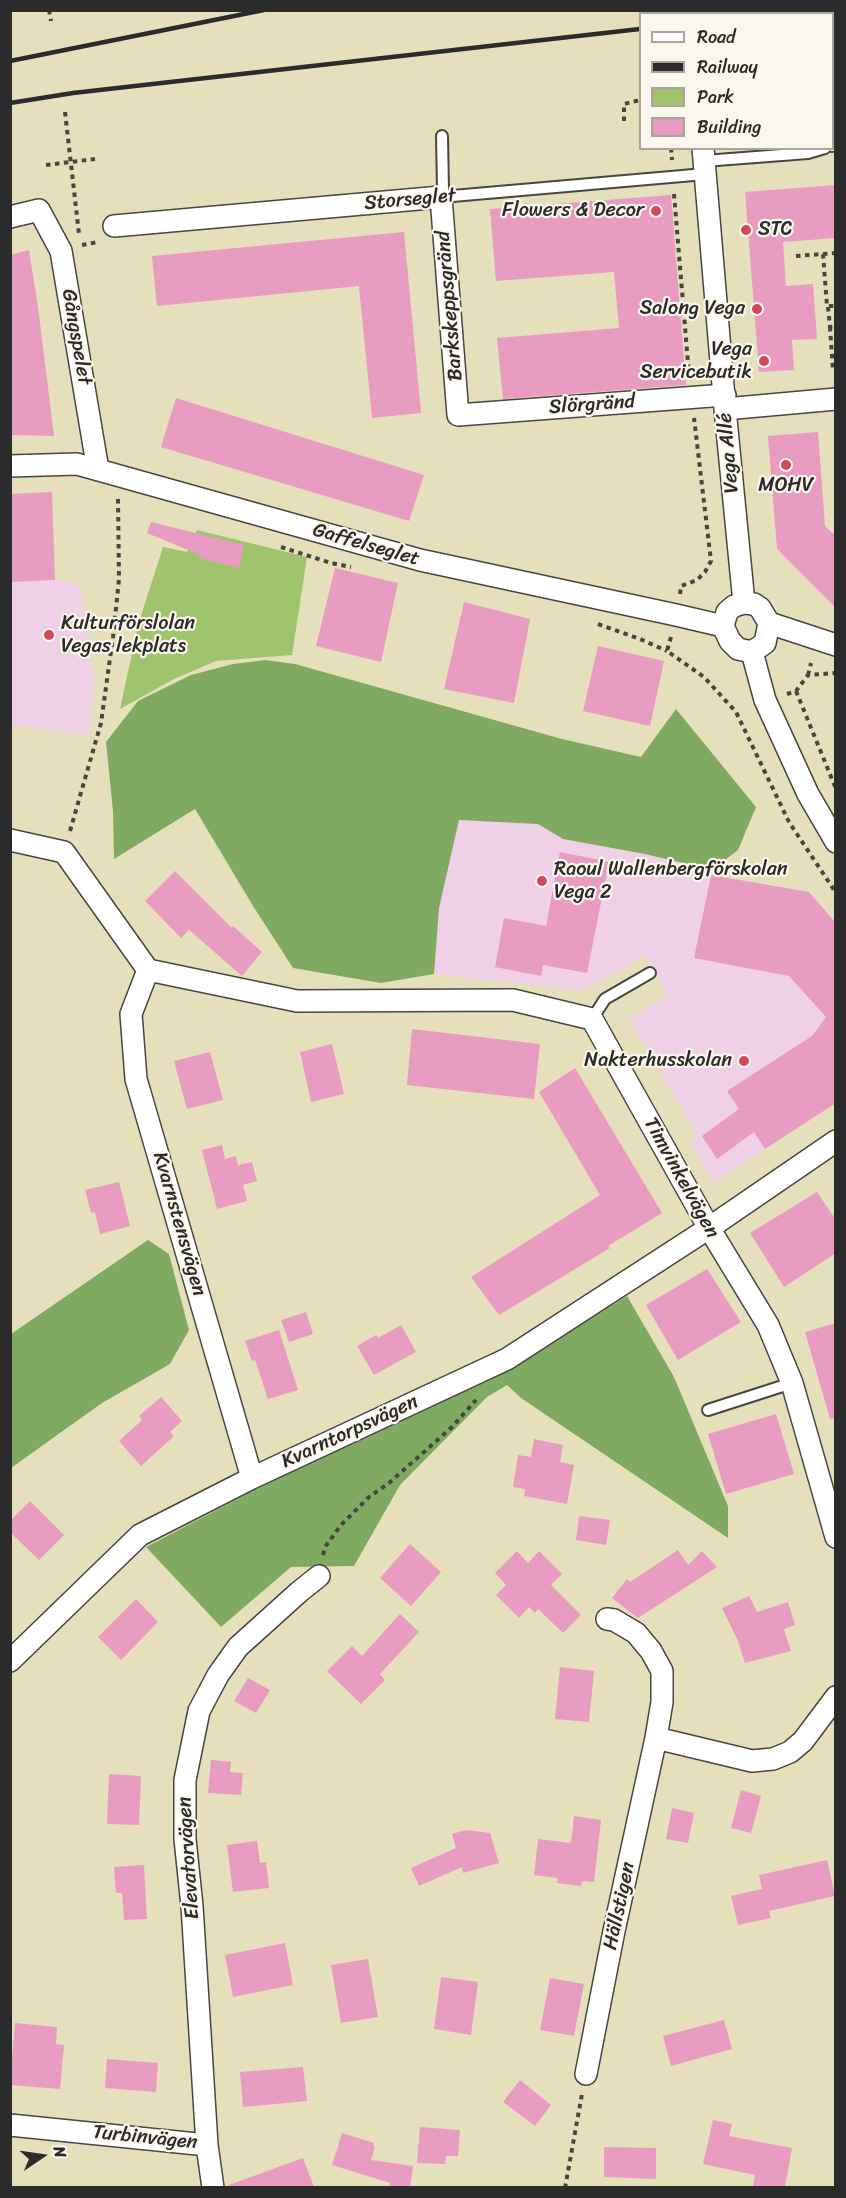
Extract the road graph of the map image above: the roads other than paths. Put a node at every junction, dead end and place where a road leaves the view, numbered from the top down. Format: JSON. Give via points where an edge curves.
{"nodes":[{"id":1,"x":442,"y":136,"type":"dead end"},
{"id":2,"x":818,"y":150,"type":"edge"},
{"id":3,"x":704,"y":161,"type":"edge"},
{"id":4,"x":441,"y":197,"type":"junction"},
{"id":5,"x":10,"y":217,"type":"edge"},
{"id":6,"x":114,"y":226,"type":"dead end"},
{"id":7,"x":836,"y":399,"type":"edge"},
{"id":8,"x":725,"y":402,"type":"junction"},
{"id":9,"x":458,"y":415,"type":"joint"},
{"id":10,"x":10,"y":466,"type":"edge"},
{"id":11,"x":98,"y":470,"type":"junction"},
{"id":12,"x":744,"y":603,"type":"junction"},
{"id":13,"x":769,"y":623,"type":"junction"},
{"id":14,"x":723,"y":627,"type":"junction"},
{"id":15,"x":836,"y":645,"type":"edge"},
{"id":16,"x":752,"y":652,"type":"junction"},
{"id":17,"x":10,"y":840,"type":"edge"},
{"id":18,"x":836,"y":842,"type":"edge"},
{"id":19,"x":148,"y":970,"type":"junction"},
{"id":20,"x":650,"y":973,"type":"dead end"},
{"id":21,"x":592,"y":1018,"type":"junction"},
{"id":22,"x":836,"y":1141,"type":"edge"},
{"id":23,"x":709,"y":1228,"type":"junction"},
{"id":24,"x":792,"y":1383,"type":"junction"},
{"id":25,"x":708,"y":1410,"type":"dead end"},
{"id":26,"x":252,"y":1478,"type":"junction"},
{"id":27,"x":836,"y":1538,"type":"edge"},
{"id":28,"x":319,"y":1576,"type":"road end"},
{"id":29,"x":607,"y":1619,"type":"dead end"},
{"id":30,"x":10,"y":1661,"type":"edge"},
{"id":31,"x":836,"y":1697,"type":"edge"},
{"id":32,"x":656,"y":1738,"type":"junction"},
{"id":33,"x":586,"y":2074,"type":"road end"},
{"id":34,"x":10,"y":2125,"type":"edge"},
{"id":35,"x":207,"y":2145,"type":"junction"},
{"id":36,"x":213,"y":2187,"type":"edge"}],
"edges":[{"from":1,"to":4,"type":"lane"},
{"from":2,"to":3,"type":"lane","name":"Storseglet"},
{"from":3,"to":4,"type":"lane","name":"Storseglet"},
{"from":3,"to":8,"type":"street","name":"Vega Allé"},
{"from":4,"to":6,"type":"street","name":"Storseglet"},
{"from":4,"to":9,"type":"street","name":"Barkskeppsgränd"},
{"from":5,"to":11,"type":"street","name":"Gångspelet","via":[[39,210],[61,251]]},
{"from":7,"to":8,"type":"street","name":"Slörgränd"},
{"from":8,"to":9,"type":"street","name":"Slörgränd"},
{"from":8,"to":12,"type":"street","name":"Vega Allé"},
{"from":10,"to":11,"type":"street","name":"Gaffelseglet","via":[[77,464]]},
{"from":11,"to":14,"type":"street","name":"Gaffelseglet","via":[[420,560]]},
{"from":12,"to":13,"type":"street","via":[[760,608]]},
{"from":12,"to":14,"type":"street","via":[[727,612]]},
{"from":13,"to":15,"type":"street"},
{"from":13,"to":16,"type":"street","via":[[765,643]]},
{"from":14,"to":16,"type":"street","via":[[738,649]]},
{"from":16,"to":18,"type":"street","via":[[765,700],[808,794]]},
{"from":17,"to":19,"type":"street","via":[[64,852]]},
{"from":19,"to":21,"type":"street","via":[[297,1001],[513,1000]]},
{"from":19,"to":26,"type":"street","name":"Kvarnstensvägen","via":[[131,1014],[136,1078]]},
{"from":20,"to":21,"type":"lane","via":[[605,999]]},
{"from":21,"to":23,"type":"street","name":"Timvinkelvägen"},
{"from":22,"to":23,"type":"street","name":"Kvarntorpsvägen"},
{"from":23,"to":24,"type":"street","name":"Timvinkelvägen","via":[[768,1325]]},
{"from":23,"to":26,"type":"street","name":"Kvarntorpsvägen","via":[[507,1359]]},
{"from":24,"to":25,"type":"lane"},
{"from":24,"to":27,"type":"street","name":"Timvinkelvägen"},
{"from":26,"to":30,"type":"street","name":"Kvarntorpsvägen","via":[[140,1535]]},
{"from":28,"to":35,"type":"street","name":"Elevatorvägen","via":[[238,1647],[218,1676],[199,1711],[185,1780],[185,1839]]},
{"from":29,"to":32,"type":"street","name":"Hällstigen","via":[[636,1633],[662,1671]]},
{"from":31,"to":32,"type":"street","via":[[802,1742],[773,1759],[752,1761]]},
{"from":32,"to":33,"type":"street","name":"Hällstigen"},
{"from":34,"to":35,"type":"street","name":"Turbinvägen"},
{"from":35,"to":36,"type":"street","name":"Elevatorvägen"}]}
